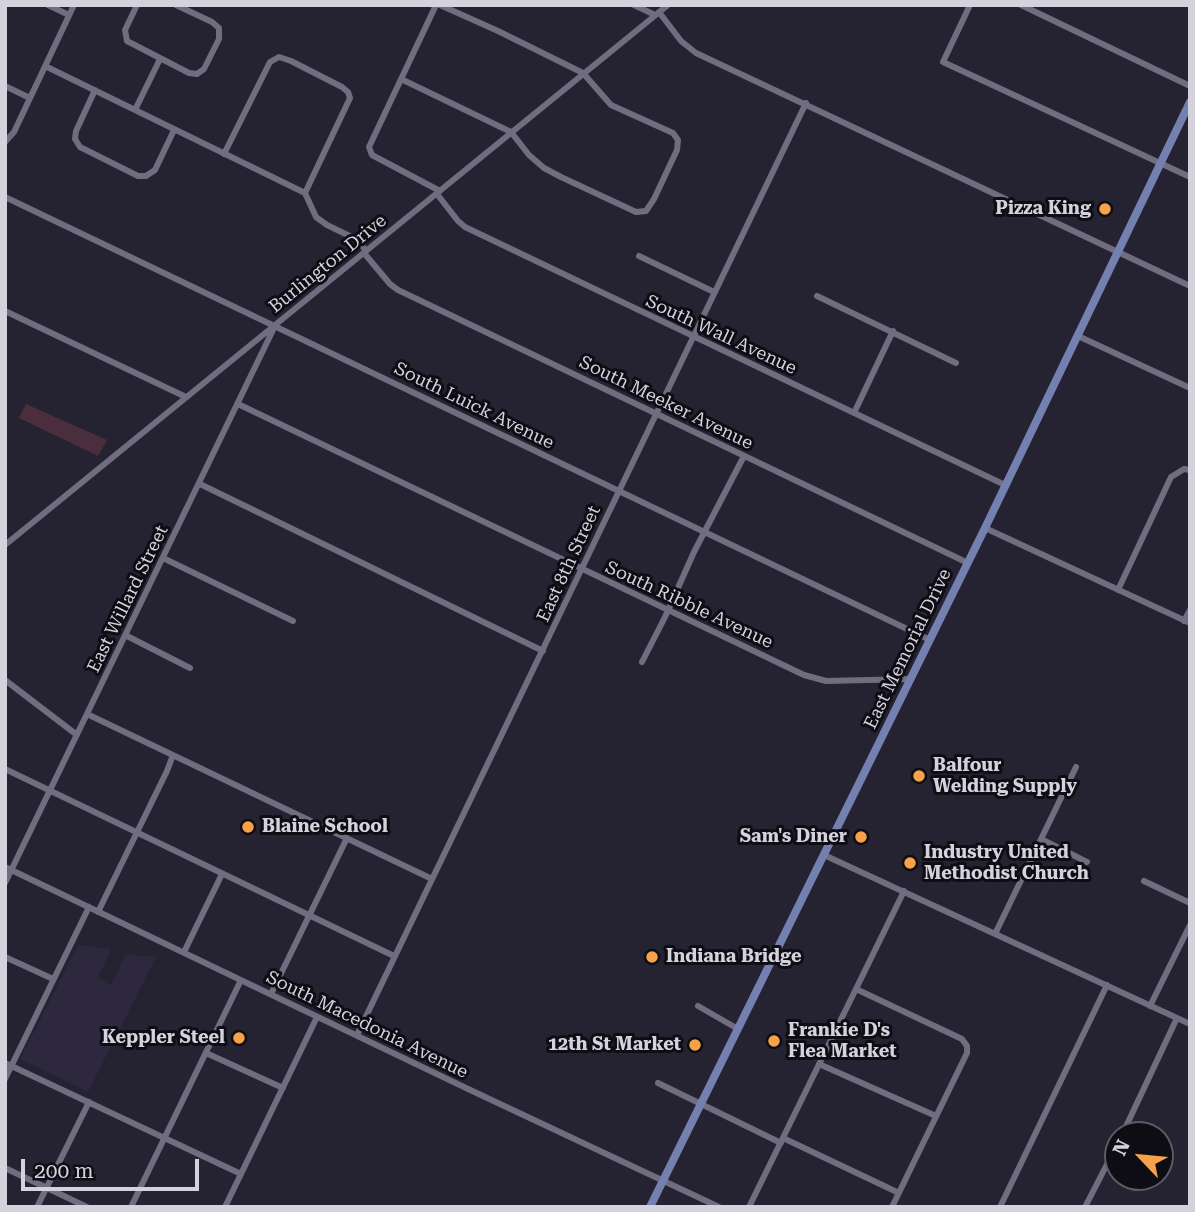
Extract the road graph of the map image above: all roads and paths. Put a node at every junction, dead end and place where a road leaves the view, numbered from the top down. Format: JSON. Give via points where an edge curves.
{"nodes":[{"id":1,"x":48,"y":5,"type":"edge"},
{"id":2,"x":74,"y":5,"type":"edge"},
{"id":3,"x":137,"y":5,"type":"edge"},
{"id":4,"x":177,"y":5,"type":"edge"},
{"id":5,"x":438,"y":5,"type":"edge"},
{"id":6,"x":634,"y":5,"type":"edge"},
{"id":7,"x":668,"y":5,"type":"edge"},
{"id":8,"x":970,"y":5,"type":"edge"},
{"id":9,"x":1021,"y":5,"type":"edge"},
{"id":10,"x":657,"y":14,"type":"junction"},
{"id":11,"x":69,"y":15,"type":"junction"},
{"id":12,"x":160,"y":59,"type":"junction"},
{"id":13,"x":45,"y":66,"type":"junction"},
{"id":14,"x":583,"y":73,"type":"junction"},
{"id":15,"x":401,"y":79,"type":"junction"},
{"id":16,"x":5,"y":86,"type":"edge"},
{"id":17,"x":1190,"y":86,"type":"edge"},
{"id":18,"x":95,"y":90,"type":"junction"},
{"id":19,"x":30,"y":98,"type":"junction"},
{"id":20,"x":1190,"y":102,"type":"edge"},
{"id":21,"x":806,"y":103,"type":"junction"},
{"id":22,"x":135,"y":110,"type":"junction"},
{"id":23,"x":174,"y":130,"type":"junction"},
{"id":24,"x":511,"y":132,"type":"junction"},
{"id":25,"x":5,"y":142,"type":"edge"},
{"id":26,"x":224,"y":154,"type":"junction"},
{"id":27,"x":1160,"y":165,"type":"junction"},
{"id":28,"x":1190,"y":177,"type":"edge"},
{"id":29,"x":439,"y":192,"type":"junction"},
{"id":30,"x":304,"y":193,"type":"junction"},
{"id":31,"x":5,"y":197,"type":"edge"},
{"id":32,"x":365,"y":252,"type":"junction"},
{"id":33,"x":1117,"y":252,"type":"junction"},
{"id":34,"x":639,"y":256,"type":"dead end"},
{"id":35,"x":1190,"y":286,"type":"edge"},
{"id":36,"x":715,"y":292,"type":"junction"},
{"id":37,"x":817,"y":296,"type":"dead end"},
{"id":38,"x":5,"y":311,"type":"edge"},
{"id":39,"x":274,"y":326,"type":"junction"},
{"id":40,"x":893,"y":331,"type":"junction"},
{"id":41,"x":1078,"y":336,"type":"junction"},
{"id":42,"x":692,"y":337,"type":"junction"},
{"id":43,"x":956,"y":363,"type":"dead end"},
{"id":44,"x":1190,"y":388,"type":"edge"},
{"id":45,"x":186,"y":397,"type":"junction"},
{"id":46,"x":238,"y":404,"type":"junction"},
{"id":47,"x":854,"y":413,"type":"junction"},
{"id":48,"x":655,"y":414,"type":"junction"},
{"id":49,"x":744,"y":456,"type":"junction"},
{"id":50,"x":1190,"y":470,"type":"edge"},
{"id":51,"x":200,"y":484,"type":"junction"},
{"id":52,"x":1005,"y":485,"type":"junction"},
{"id":53,"x":618,"y":491,"type":"junction"},
{"id":54,"x":985,"y":528,"type":"junction"},
{"id":55,"x":704,"y":532,"type":"junction"},
{"id":56,"x":5,"y":545,"type":"edge"},
{"id":57,"x":163,"y":558,"type":"junction"},
{"id":58,"x":968,"y":563,"type":"junction"},
{"id":59,"x":580,"y":569,"type":"junction"},
{"id":60,"x":1118,"y":590,"type":"junction"},
{"id":61,"x":1190,"y":610,"type":"edge"},
{"id":62,"x":668,"y":611,"type":"junction"},
{"id":63,"x":293,"y":621,"type":"dead end"},
{"id":64,"x":1187,"y":622,"type":"edge"},
{"id":65,"x":125,"y":635,"type":"junction"},
{"id":66,"x":930,"y":640,"type":"junction"},
{"id":67,"x":543,"y":651,"type":"junction"},
{"id":68,"x":642,"y":662,"type":"dead end"},
{"id":69,"x":190,"y":668,"type":"dead end"},
{"id":70,"x":911,"y":679,"type":"junction"},
{"id":71,"x":5,"y":680,"type":"edge"},
{"id":72,"x":88,"y":714,"type":"junction"},
{"id":73,"x":77,"y":735,"type":"junction"},
{"id":74,"x":173,"y":755,"type":"junction"},
{"id":75,"x":1076,"y":767,"type":"dead end"},
{"id":76,"x":5,"y":769,"type":"edge"},
{"id":77,"x":50,"y":791,"type":"junction"},
{"id":78,"x":137,"y":833,"type":"junction"},
{"id":79,"x":347,"y":838,"type":"junction"},
{"id":80,"x":1041,"y":839,"type":"junction"},
{"id":81,"x":824,"y":855,"type":"junction"},
{"id":82,"x":1087,"y":862,"type":"dead end"},
{"id":83,"x":8,"y":868,"type":"edge"},
{"id":84,"x":222,"y":874,"type":"junction"},
{"id":85,"x":432,"y":879,"type":"junction"},
{"id":86,"x":1144,"y":881,"type":"dead end"},
{"id":87,"x":5,"y":883,"type":"edge"},
{"id":88,"x":904,"y":891,"type":"junction"},
{"id":89,"x":1190,"y":903,"type":"edge"},
{"id":90,"x":89,"y":907,"type":"junction"},
{"id":91,"x":98,"y":912,"type":"junction"},
{"id":92,"x":309,"y":915,"type":"junction"},
{"id":93,"x":1190,"y":925,"type":"edge"},
{"id":94,"x":995,"y":934,"type":"junction"},
{"id":95,"x":184,"y":952,"type":"junction"},
{"id":96,"x":394,"y":956,"type":"junction"},
{"id":97,"x":5,"y":957,"type":"edge"},
{"id":98,"x":53,"y":979,"type":"junction"},
{"id":99,"x":241,"y":980,"type":"junction"},
{"id":100,"x":1107,"y":985,"type":"junction"},
{"id":101,"x":856,"y":989,"type":"junction"},
{"id":102,"x":271,"y":995,"type":"junction"},
{"id":103,"x":698,"y":1006,"type":"dead end"},
{"id":104,"x":1150,"y":1006,"type":"junction"},
{"id":105,"x":317,"y":1017,"type":"junction"},
{"id":106,"x":1177,"y":1018,"type":"junction"},
{"id":107,"x":1190,"y":1024,"type":"edge"},
{"id":108,"x":738,"y":1029,"type":"junction"},
{"id":109,"x":357,"y":1035,"type":"junction"},
{"id":110,"x":206,"y":1054,"type":"junction"},
{"id":111,"x":8,"y":1064,"type":"edge"},
{"id":112,"x":819,"y":1064,"type":"junction"},
{"id":113,"x":5,"y":1079,"type":"edge"},
{"id":114,"x":658,"y":1083,"type":"dead end"},
{"id":115,"x":283,"y":1088,"type":"junction"},
{"id":116,"x":89,"y":1102,"type":"junction"},
{"id":117,"x":700,"y":1103,"type":"junction"},
{"id":118,"x":936,"y":1116,"type":"junction"},
{"id":119,"x":1129,"y":1121,"type":"edge"},
{"id":120,"x":164,"y":1138,"type":"junction"},
{"id":121,"x":782,"y":1141,"type":"junction"},
{"id":122,"x":5,"y":1168,"type":"edge"},
{"id":123,"x":1104,"y":1169,"type":"edge"},
{"id":124,"x":241,"y":1174,"type":"junction"},
{"id":125,"x":662,"y":1181,"type":"junction"},
{"id":126,"x":46,"y":1187,"type":"junction"},
{"id":127,"x":899,"y":1193,"type":"junction"},
{"id":128,"x":37,"y":1207,"type":"edge"},
{"id":129,"x":87,"y":1207,"type":"edge"},
{"id":130,"x":131,"y":1207,"type":"edge"},
{"id":131,"x":225,"y":1207,"type":"edge"},
{"id":132,"x":650,"y":1207,"type":"edge"},
{"id":133,"x":719,"y":1207,"type":"edge"},
{"id":134,"x":749,"y":1207,"type":"edge"},
{"id":135,"x":892,"y":1207,"type":"edge"},
{"id":136,"x":1000,"y":1207,"type":"edge"},
{"id":137,"x":1084,"y":1207,"type":"edge"}],
"edges":[{"from":1,"to":11,"type":"street"},
{"from":2,"to":11,"type":"street"},
{"from":3,"to":12,"type":"street","via":[[125,38]]},
{"from":4,"to":12,"type":"street","via":[[217,26],[219,39],[198,74]]},
{"from":5,"to":14,"type":"street"},
{"from":5,"to":15,"type":"street"},
{"from":6,"to":10,"type":"street"},
{"from":7,"to":10,"type":"street","name":"Burlington Drive"},
{"from":8,"to":27,"type":"street","via":[[943,62]]},
{"from":9,"to":17,"type":"street"},
{"from":10,"to":14,"type":"street","name":"Burlington Drive"},
{"from":10,"to":21,"type":"street","via":[[696,53]]},
{"from":11,"to":13,"type":"street"},
{"from":12,"to":22,"type":"street"},
{"from":13,"to":18,"type":"street"},
{"from":13,"to":19,"type":"street"},
{"from":14,"to":24,"type":"street","name":"Burlington Drive"},
{"from":14,"to":24,"type":"street","via":[[611,105],[678,139],[654,199],[643,212],[544,168]]},
{"from":15,"to":24,"type":"street"},
{"from":15,"to":29,"type":"street","name":"South Wall Avenue","via":[[370,150]]},
{"from":16,"to":19,"type":"street"},
{"from":18,"to":22,"type":"street"},
{"from":18,"to":23,"type":"street","via":[[76,131],[80,147],[146,176],[155,170]]},
{"from":19,"to":25,"type":"street"},
{"from":20,"to":27,"type":"main road","name":"East Memorial Drive"},
{"from":21,"to":33,"type":"street"},
{"from":21,"to":36,"type":"street","name":"East 8th Street"},
{"from":22,"to":23,"type":"street"},
{"from":23,"to":26,"type":"street"},
{"from":24,"to":29,"type":"street","name":"Burlington Drive"},
{"from":26,"to":30,"type":"street"},
{"from":26,"to":30,"type":"street","via":[[270,62],[277,57],[291,61],[342,87],[350,98]]},
{"from":27,"to":28,"type":"street"},
{"from":27,"to":33,"type":"main road","name":"East Memorial Drive"},
{"from":29,"to":32,"type":"street","name":"Burlington Drive"},
{"from":29,"to":42,"type":"street","name":"South Wall Avenue","via":[[465,227]]},
{"from":30,"to":32,"type":"street","name":"South Meeker Avenue","via":[[316,217],[358,240]]},
{"from":31,"to":39,"type":"street","name":"South Luick Avenue"},
{"from":32,"to":39,"type":"street","name":"Burlington Drive"},
{"from":32,"to":48,"type":"street","name":"South Meeker Avenue","via":[[392,287]]},
{"from":33,"to":35,"type":"street"},
{"from":33,"to":41,"type":"main road","name":"East Memorial Drive"},
{"from":34,"to":36,"type":"street"},
{"from":36,"to":42,"type":"street","name":"East 8th Street"},
{"from":37,"to":40,"type":"street"},
{"from":38,"to":45,"type":"street"},
{"from":39,"to":45,"type":"street","name":"Burlington Drive"},
{"from":39,"to":46,"type":"street","name":"East Willard Street"},
{"from":39,"to":53,"type":"street","name":"South Luick Avenue"},
{"from":40,"to":43,"type":"street"},
{"from":40,"to":47,"type":"street"},
{"from":41,"to":44,"type":"street"},
{"from":41,"to":52,"type":"main road","name":"East Memorial Drive"},
{"from":42,"to":47,"type":"street","name":"South Wall Avenue"},
{"from":42,"to":48,"type":"street","name":"East 8th Street"},
{"from":45,"to":56,"type":"street","name":"Burlington Drive"},
{"from":46,"to":51,"type":"street","name":"East Willard Street"},
{"from":46,"to":59,"type":"street","name":"South Ribble Avenue"},
{"from":47,"to":52,"type":"street","name":"South Wall Avenue"},
{"from":48,"to":49,"type":"street","name":"South Meeker Avenue"},
{"from":48,"to":53,"type":"street","name":"East 8th Street"},
{"from":49,"to":55,"type":"street"},
{"from":49,"to":58,"type":"street","name":"South Meeker Avenue"},
{"from":50,"to":60,"type":"street","via":[[1171,477]]},
{"from":51,"to":57,"type":"street","name":"East Willard Street"},
{"from":51,"to":67,"type":"street"},
{"from":52,"to":54,"type":"main road","name":"East Memorial Drive"},
{"from":53,"to":55,"type":"street","name":"South Luick Avenue"},
{"from":53,"to":59,"type":"street","name":"East 8th Street"},
{"from":54,"to":58,"type":"main road","name":"East Memorial Drive"},
{"from":54,"to":60,"type":"street"},
{"from":55,"to":62,"type":"street"},
{"from":55,"to":66,"type":"street","name":"South Luick Avenue"},
{"from":57,"to":63,"type":"street"},
{"from":57,"to":65,"type":"street","name":"East Willard Street"},
{"from":58,"to":66,"type":"main road","name":"East Memorial Drive"},
{"from":59,"to":62,"type":"street","name":"South Ribble Avenue"},
{"from":59,"to":67,"type":"street","name":"East 8th Street"},
{"from":60,"to":64,"type":"street"},
{"from":61,"to":64,"type":"street"},
{"from":62,"to":68,"type":"street"},
{"from":62,"to":70,"type":"street","name":"South Ribble Avenue","via":[[814,679]]},
{"from":65,"to":69,"type":"street"},
{"from":65,"to":72,"type":"street","name":"East Willard Street"},
{"from":66,"to":70,"type":"main road","name":"East Memorial Drive"},
{"from":67,"to":85,"type":"street","name":"East 8th Street"},
{"from":70,"to":81,"type":"main road","name":"East Memorial Drive"},
{"from":71,"to":73,"type":"street"},
{"from":72,"to":73,"type":"street","name":"East Willard Street"},
{"from":72,"to":74,"type":"street"},
{"from":73,"to":77,"type":"street","name":"East Willard Street"},
{"from":74,"to":78,"type":"street"},
{"from":74,"to":79,"type":"street"},
{"from":75,"to":80,"type":"street"},
{"from":76,"to":77,"type":"street"},
{"from":77,"to":78,"type":"street"},
{"from":77,"to":83,"type":"street","name":"East Willard Street"},
{"from":78,"to":84,"type":"street"},
{"from":78,"to":91,"type":"street"},
{"from":79,"to":85,"type":"street"},
{"from":79,"to":92,"type":"street"},
{"from":80,"to":82,"type":"street"},
{"from":80,"to":94,"type":"street"},
{"from":81,"to":88,"type":"street"},
{"from":81,"to":108,"type":"main road","name":"East Memorial Drive"},
{"from":83,"to":87,"type":"street","name":"East Willard Street"},
{"from":83,"to":90,"type":"street","name":"South Macedonia Avenue"},
{"from":84,"to":92,"type":"street"},
{"from":84,"to":95,"type":"street"},
{"from":85,"to":96,"type":"street","name":"East 8th Street"},
{"from":86,"to":89,"type":"street"},
{"from":88,"to":94,"type":"street"},
{"from":88,"to":101,"type":"street"},
{"from":90,"to":91,"type":"street","name":"South Macedonia Avenue"},
{"from":90,"to":98,"type":"street"},
{"from":91,"to":95,"type":"street","name":"South Macedonia Avenue"},
{"from":92,"to":96,"type":"street"},
{"from":92,"to":102,"type":"street"},
{"from":93,"to":104,"type":"street"},
{"from":94,"to":100,"type":"street"},
{"from":95,"to":99,"type":"street","name":"South Macedonia Avenue"},
{"from":96,"to":109,"type":"street","name":"East 8th Street"},
{"from":97,"to":98,"type":"street"},
{"from":98,"to":111,"type":"street"},
{"from":99,"to":102,"type":"street","name":"South Macedonia Avenue"},
{"from":99,"to":110,"type":"street"},
{"from":100,"to":104,"type":"street"},
{"from":100,"to":136,"type":"street"},
{"from":101,"to":112,"type":"street"},
{"from":101,"to":118,"type":"street","via":[[967,1045]]},
{"from":102,"to":105,"type":"street","name":"South Macedonia Avenue"},
{"from":103,"to":108,"type":"street"},
{"from":104,"to":106,"type":"street"},
{"from":105,"to":109,"type":"street","name":"South Macedonia Avenue"},
{"from":105,"to":115,"type":"street"},
{"from":106,"to":107,"type":"street"},
{"from":106,"to":119,"type":"street"},
{"from":108,"to":117,"type":"main road","name":"East Memorial Drive"},
{"from":109,"to":125,"type":"street","name":"South Macedonia Avenue"},
{"from":110,"to":115,"type":"street"},
{"from":110,"to":120,"type":"street"},
{"from":111,"to":113,"type":"street"},
{"from":111,"to":116,"type":"street"},
{"from":112,"to":118,"type":"street"},
{"from":112,"to":121,"type":"street"},
{"from":114,"to":117,"type":"street"},
{"from":115,"to":124,"type":"street"},
{"from":116,"to":120,"type":"street"},
{"from":116,"to":126,"type":"street"},
{"from":117,"to":121,"type":"street"},
{"from":117,"to":125,"type":"main road","name":"East Memorial Drive"},
{"from":118,"to":127,"type":"street"},
{"from":120,"to":124,"type":"street"},
{"from":120,"to":130,"type":"street"},
{"from":121,"to":127,"type":"street"},
{"from":121,"to":134,"type":"street"},
{"from":122,"to":126,"type":"street"},
{"from":123,"to":137,"type":"street"},
{"from":124,"to":131,"type":"street"},
{"from":125,"to":132,"type":"main road","name":"East Memorial Drive"},
{"from":125,"to":133,"type":"street","name":"South Macedonia Avenue"},
{"from":126,"to":128,"type":"street"},
{"from":126,"to":129,"type":"street"},
{"from":127,"to":135,"type":"street"}]}
